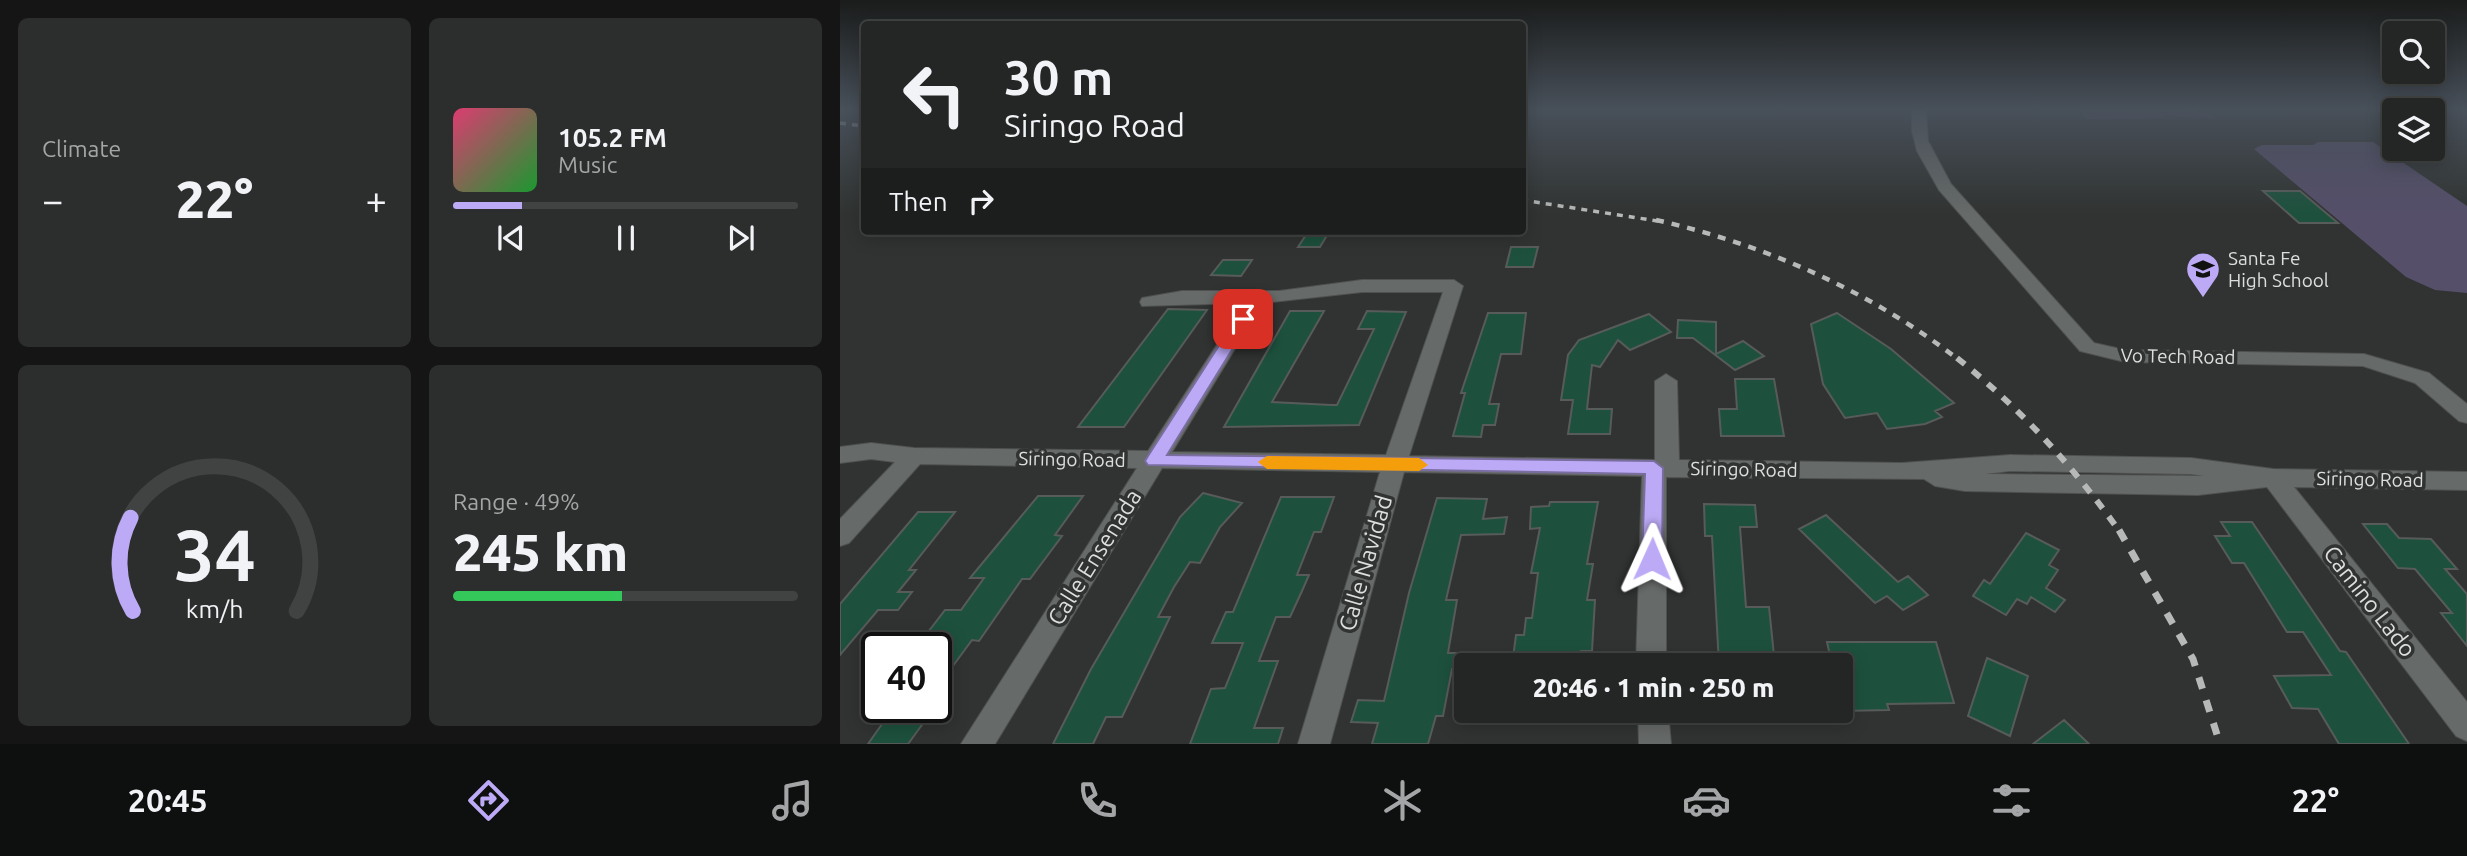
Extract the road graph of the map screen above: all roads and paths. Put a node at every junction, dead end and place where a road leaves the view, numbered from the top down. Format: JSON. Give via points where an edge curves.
{"nodes":[{"id":1,"x":1922,"y":145,"type":"edge"},
{"id":2,"x":1256,"y":298,"type":"junction"},
{"id":3,"x":1149,"y":302,"type":"dead end"},
{"id":4,"x":1666,"y":381,"type":"dead end"},
{"id":5,"x":2467,"y":416,"type":"edge"},
{"id":6,"x":845,"y":455,"type":"edge"},
{"id":7,"x":914,"y":456,"type":"junction"},
{"id":8,"x":1154,"y":461,"type":"junction"},
{"id":9,"x":1394,"y":464,"type":"junction"},
{"id":10,"x":1661,"y":468,"type":"junction"},
{"id":11,"x":2273,"y":478,"type":"junction"},
{"id":12,"x":2467,"y":481,"type":"edge"},
{"id":13,"x":840,"y":536,"type":"edge"},
{"id":14,"x":1652,"y":653,"type":"edge"},
{"id":15,"x":1654,"y":723,"type":"edge"},
{"id":16,"x":2467,"y":726,"type":"edge"},
{"id":17,"x":977,"y":744,"type":"edge"},
{"id":18,"x":1314,"y":744,"type":"edge"},
{"id":19,"x":1655,"y":744,"type":"edge"}],
"edges":[{"from":1,"to":5,"type":"street","name":"Vo Tech Road","via":[[1945,187],[2087,347],[2125,356],[2364,360],[2422,378]]},
{"from":2,"to":3,"type":"street","via":[[1182,297]]},
{"from":2,"to":8,"type":"street","name":"Calle Ensenada"},
{"from":2,"to":9,"type":"street","name":"Calle Navidad","via":[[1362,286],[1454,286]]},
{"from":4,"to":10,"type":"street"},
{"from":6,"to":7,"type":"street","name":"Siringo Road","via":[[876,462]]},
{"from":7,"to":8,"type":"street","name":"Siringo Road"},
{"from":7,"to":13,"type":"street"},
{"from":8,"to":9,"type":"street","name":"Siringo Road"},
{"from":8,"to":17,"type":"street","name":"Calle Ensenada"},
{"from":9,"to":10,"type":"street","name":"Siringo Road"},
{"from":9,"to":18,"type":"street","name":"Calle Navidad"},
{"from":10,"to":11,"type":"street","name":"Siringo Road","via":[[1902,472],[1965,482],[2198,486]]},
{"from":10,"to":14,"type":"street"},
{"from":11,"to":12,"type":"street","name":"Siringo Road"},
{"from":11,"to":16,"type":"street","name":"Camino Lado"},
{"from":15,"to":19,"type":"street"}]}
